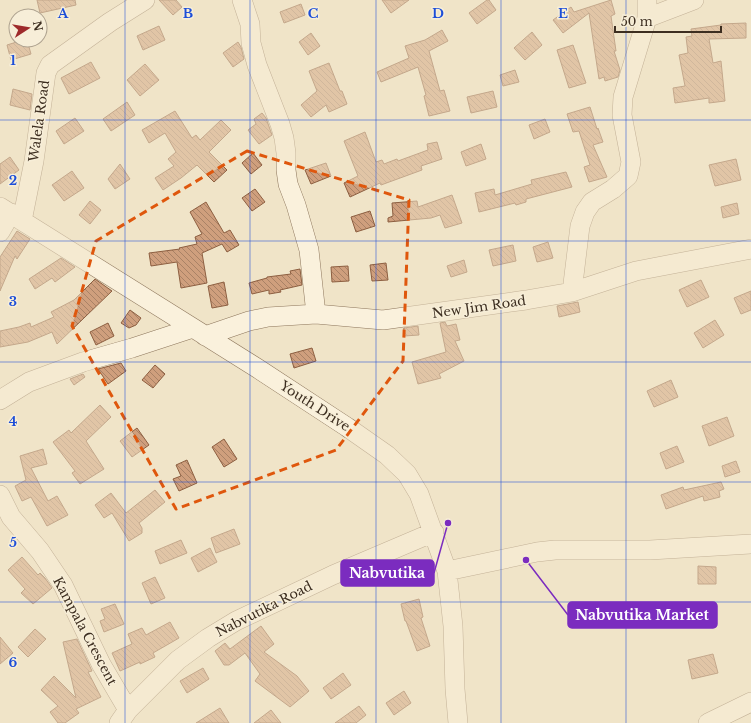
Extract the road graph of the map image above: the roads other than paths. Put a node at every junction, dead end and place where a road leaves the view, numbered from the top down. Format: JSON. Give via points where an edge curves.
{"nodes":[{"id":1,"x":145,"y":0,"type":"edge"},
{"id":2,"x":242,"y":0,"type":"edge"},
{"id":3,"x":694,"y":0,"type":"edge"},
{"id":4,"x":647,"y":9,"type":"edge"},
{"id":5,"x":11,"y":214,"type":"edge"},
{"id":6,"x":0,"y":232,"type":"edge"},
{"id":7,"x":751,"y":249,"type":"edge"},
{"id":8,"x":572,"y":292,"type":"junction"},
{"id":9,"x":316,"y":314,"type":"junction"},
{"id":10,"x":199,"y":332,"type":"junction"},
{"id":11,"x":0,"y":400,"type":"edge"},
{"id":12,"x":0,"y":495,"type":"edge"},
{"id":13,"x":434,"y":532,"type":"junction"},
{"id":14,"x":751,"y":544,"type":"edge"},
{"id":15,"x":447,"y":571,"type":"junction"},
{"id":16,"x":751,"y":702,"type":"edge"},
{"id":17,"x":124,"y":716,"type":"edge"},
{"id":18,"x":458,"y":723,"type":"edge"},
{"id":19,"x":708,"y":723,"type":"edge"}],
"edges":[{"from":1,"to":5,"type":"street","name":"Walela Road","via":[[50,65],[44,84],[34,161]]},
{"from":2,"to":9,"type":"street","via":[[250,24],[251,43],[257,65],[284,138],[288,184],[308,250]]},
{"from":3,"to":4,"type":"street"},
{"from":4,"to":8,"type":"street","via":[[623,97],[622,115],[631,162],[628,176],[592,202],[585,212],[580,226]]},
{"from":5,"to":6,"type":"street"},
{"from":5,"to":10,"type":"street","name":"Youth Drive"},
{"from":7,"to":8,"type":"street","name":"New Jim Road","via":[[636,271]]},
{"from":8,"to":9,"type":"street","name":"New Jim Road","via":[[383,320]]},
{"from":9,"to":10,"type":"street","name":"New Jim Road","via":[[268,317]]},
{"from":10,"to":11,"type":"street","name":"New Jim Road","via":[[83,362],[29,382]]},
{"from":10,"to":13,"type":"street","name":"Youth Drive","via":[[387,455],[407,474],[419,494]]},
{"from":12,"to":17,"type":"street","name":"Kampala Crescent","via":[[11,517],[40,551],[63,585]]},
{"from":13,"to":15,"type":"street","name":"Youth Drive"},
{"from":13,"to":17,"type":"street","name":"Nabvutika Road","via":[[333,575],[236,621],[178,660]]},
{"from":14,"to":15,"type":"street","via":[[650,550],[555,550]]},
{"from":15,"to":18,"type":"street","name":"Youth Drive","via":[[453,626]]},
{"from":16,"to":19,"type":"street"}]}
